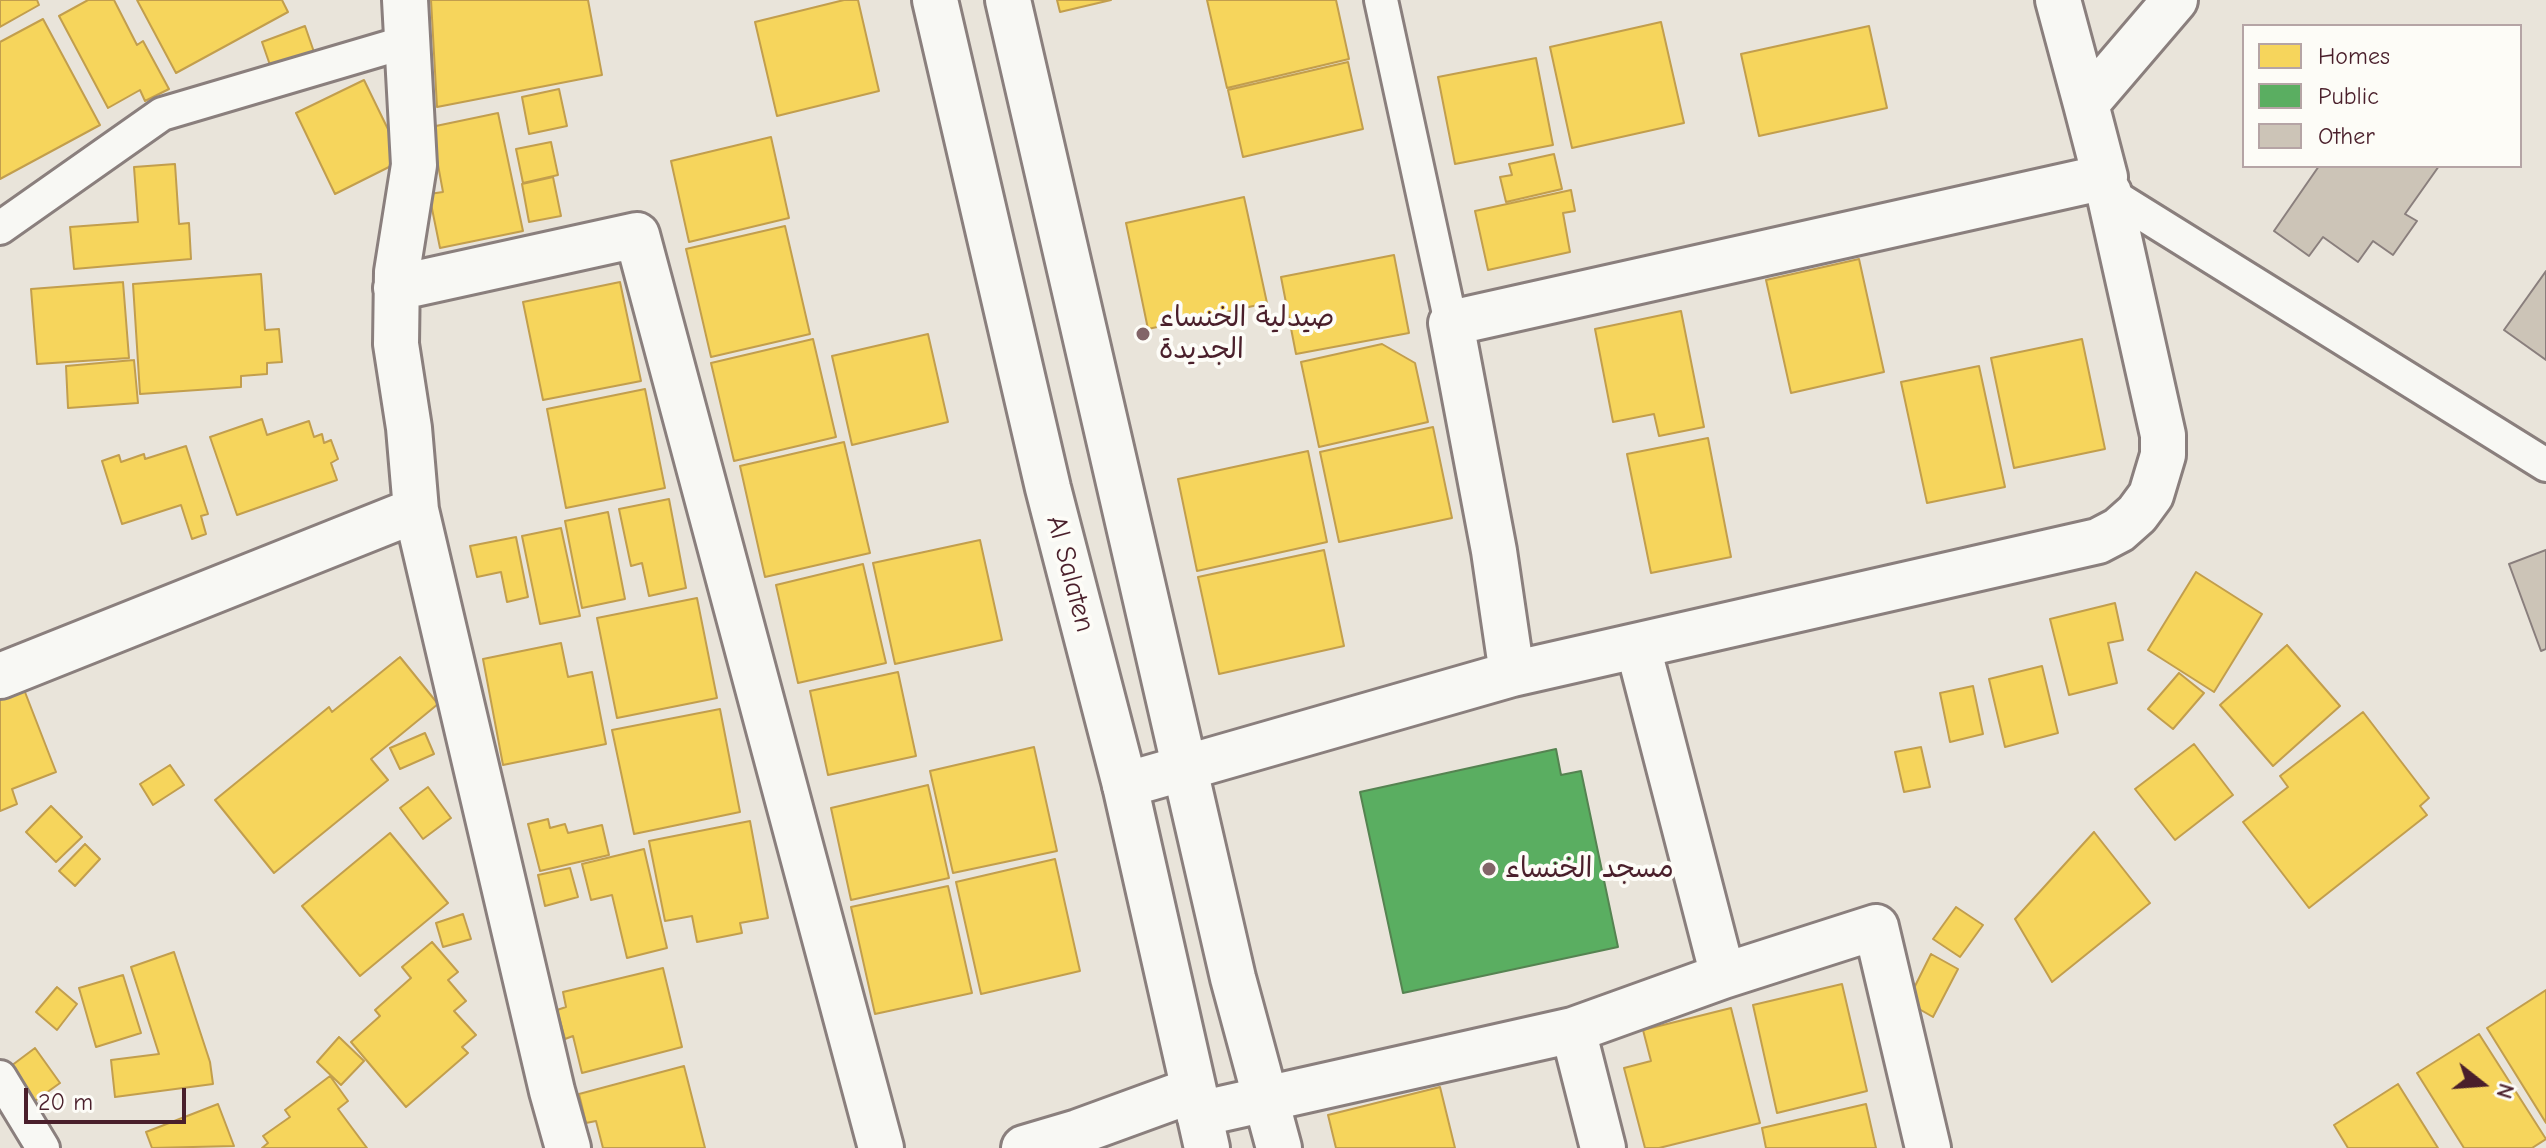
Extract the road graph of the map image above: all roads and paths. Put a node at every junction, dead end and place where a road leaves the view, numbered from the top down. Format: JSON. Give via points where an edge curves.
{"nodes":[{"id":1,"x":935,"y":0,"type":"edge"},
{"id":2,"x":1008,"y":0,"type":"edge"},
{"id":3,"x":1381,"y":0,"type":"edge"},
{"id":4,"x":2058,"y":0,"type":"edge"},
{"id":5,"x":2175,"y":0,"type":"edge"},
{"id":6,"x":406,"y":21,"type":"edge"},
{"id":7,"x":2086,"y":104,"type":"junction"},
{"id":8,"x":2107,"y":185,"type":"junction"},
{"id":9,"x":0,"y":228,"type":"edge"},
{"id":10,"x":396,"y":288,"type":"junction"},
{"id":11,"x":1451,"y":323,"type":"junction"},
{"id":12,"x":2546,"y":465,"type":"edge"},
{"id":13,"x":416,"y":510,"type":"junction"},
{"id":14,"x":1638,"y":647,"type":"junction"},
{"id":15,"x":1512,"y":674,"type":"junction"},
{"id":16,"x":0,"y":676,"type":"edge"},
{"id":17,"x":1186,"y":767,"type":"junction"},
{"id":18,"x":1125,"y":785,"type":"junction"},
{"id":19,"x":1723,"y":976,"type":"junction"},
{"id":20,"x":1573,"y":1030,"type":"junction"},
{"id":21,"x":0,"y":1077,"type":"edge"},
{"id":22,"x":1268,"y":1099,"type":"junction"},
{"id":23,"x":1200,"y":1117,"type":"edge"},
{"id":24,"x":43,"y":1148,"type":"edge"},
{"id":25,"x":568,"y":1148,"type":"edge"},
{"id":26,"x":881,"y":1148,"type":"edge"},
{"id":27,"x":1024,"y":1148,"type":"edge"},
{"id":28,"x":1279,"y":1148,"type":"edge"},
{"id":29,"x":1603,"y":1148,"type":"edge"},
{"id":30,"x":1928,"y":1148,"type":"edge"}],
"edges":[{"from":1,"to":18,"type":"street","name":"Al Salaten","via":[[1048,488]]},
{"from":2,"to":17,"type":"street"},
{"from":3,"to":11,"type":"lane"},
{"from":4,"to":7,"type":"street"},
{"from":5,"to":7,"type":"street"},
{"from":6,"to":9,"type":"lane","via":[[162,114]]},
{"from":6,"to":10,"type":"street","via":[[414,165]]},
{"from":7,"to":8,"type":"street"},
{"from":8,"to":11,"type":"street"},
{"from":8,"to":12,"type":"lane"},
{"from":8,"to":14,"type":"street","via":[[2163,435],[2159,476],[2137,514],[2098,541]]},
{"from":10,"to":13,"type":"street","via":[[396,344]]},
{"from":10,"to":26,"type":"street","via":[[637,235]]},
{"from":11,"to":15,"type":"street"},
{"from":13,"to":16,"type":"street"},
{"from":13,"to":25,"type":"street"},
{"from":14,"to":15,"type":"street"},
{"from":14,"to":19,"type":"street"},
{"from":15,"to":17,"type":"street"},
{"from":17,"to":18,"type":"street"},
{"from":17,"to":22,"type":"street","via":[[1233,978]]},
{"from":18,"to":23,"type":"street","name":"Al Salaten"},
{"from":19,"to":20,"type":"street"},
{"from":19,"to":30,"type":"street","via":[[1876,927]]},
{"from":20,"to":22,"type":"street"},
{"from":20,"to":29,"type":"street"},
{"from":21,"to":24,"type":"lane"},
{"from":22,"to":23,"type":"street"},
{"from":22,"to":28,"type":"street"},
{"from":23,"to":27,"type":"street","via":[[1078,1132]]}]}
